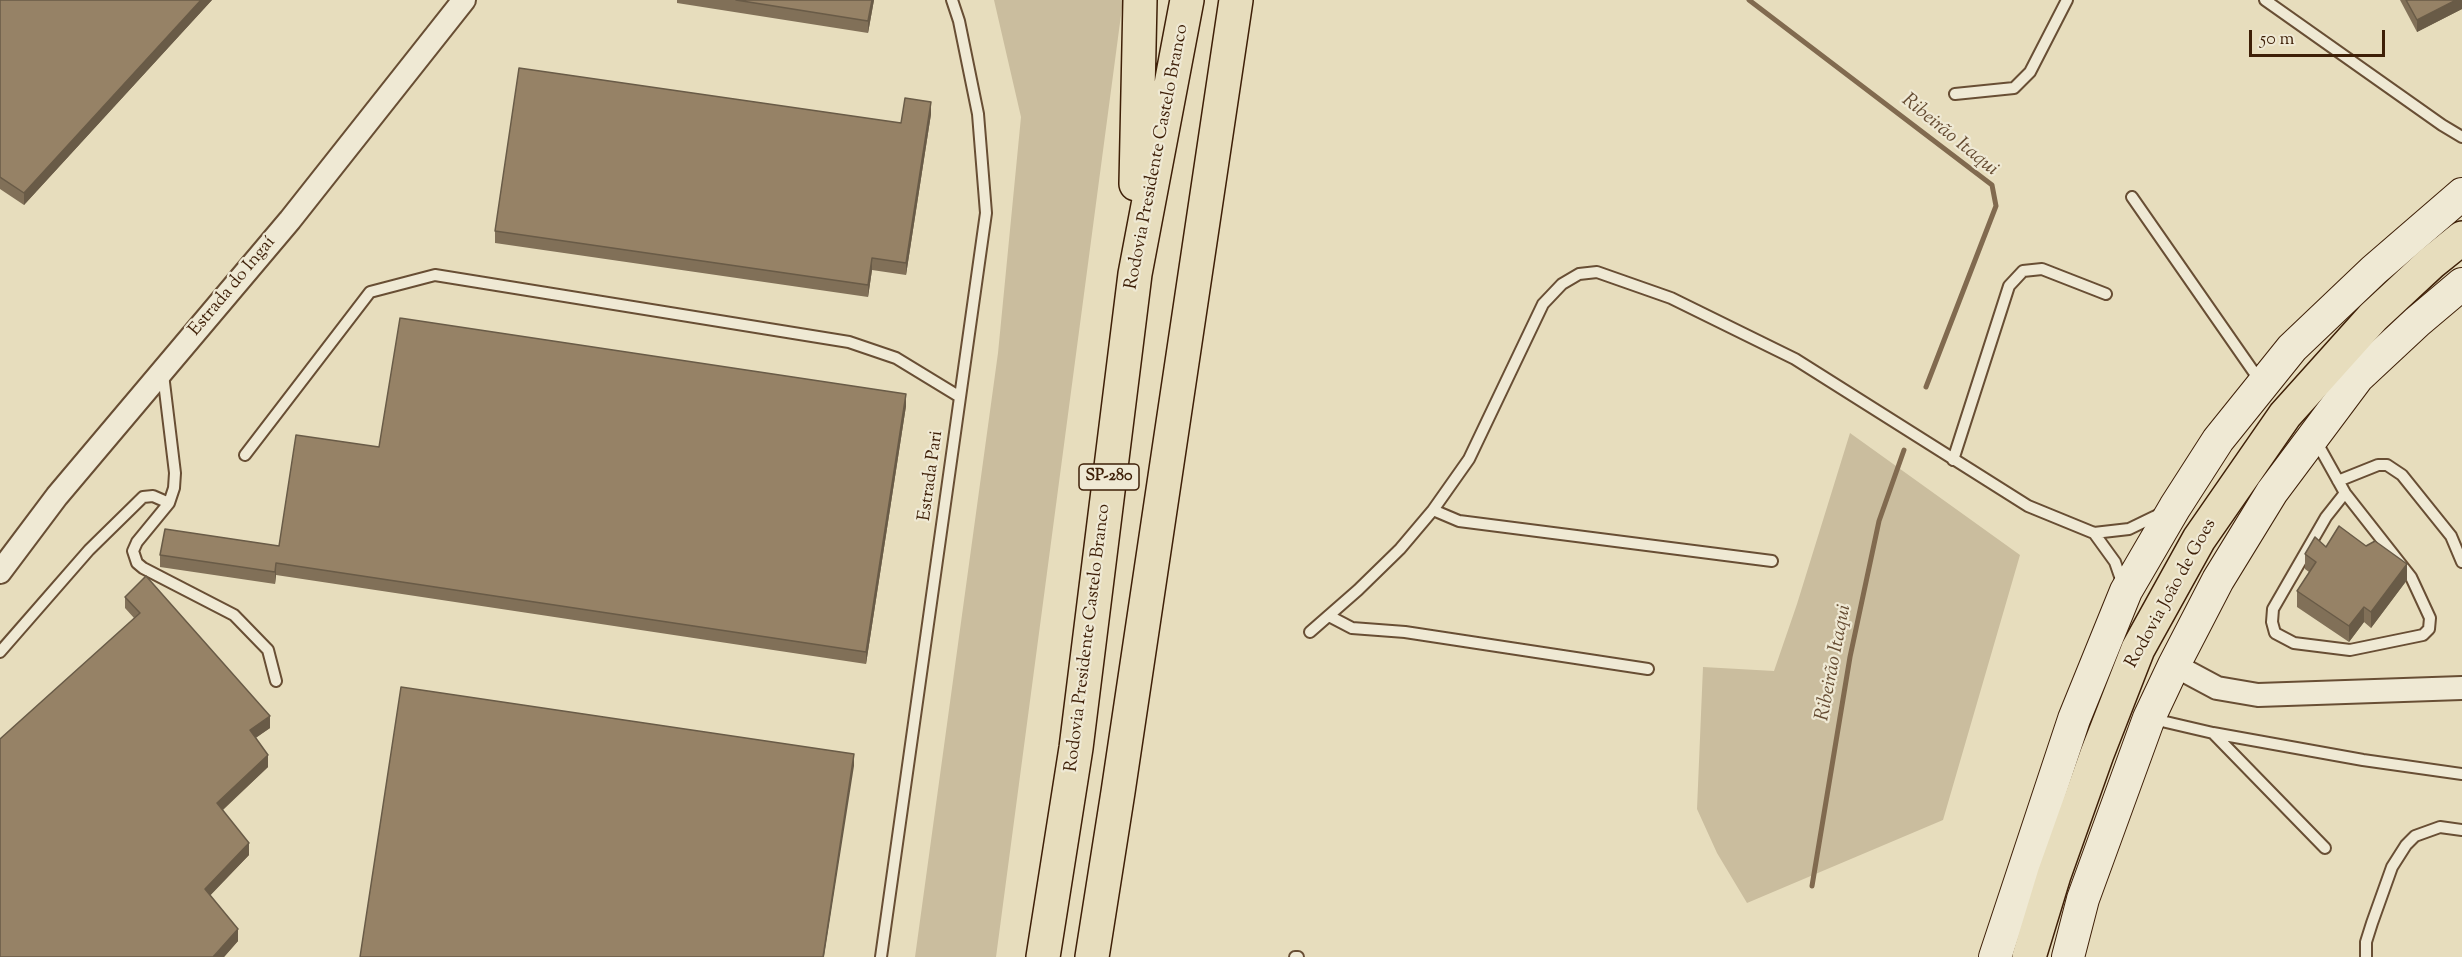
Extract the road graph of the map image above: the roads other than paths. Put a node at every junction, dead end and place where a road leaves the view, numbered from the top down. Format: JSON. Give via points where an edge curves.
{"nodes":[{"id":1,"x":464,"y":0,"type":"edge"},
{"id":2,"x":952,"y":0,"type":"edge"},
{"id":3,"x":1140,"y":0,"type":"edge"},
{"id":4,"x":1188,"y":0,"type":"edge"},
{"id":5,"x":1236,"y":0,"type":"edge"},
{"id":6,"x":2067,"y":0,"type":"edge"},
{"id":7,"x":2265,"y":0,"type":"edge"},
{"id":8,"x":1955,"y":94,"type":"dead end"},
{"id":9,"x":2462,"y":137,"type":"edge"},
{"id":10,"x":2462,"y":194,"type":"edge"},
{"id":11,"x":2132,"y":197,"type":"dead end"},
{"id":12,"x":2462,"y":238,"type":"edge"},
{"id":13,"x":2462,"y":266,"type":"edge"},
{"id":14,"x":1134,"y":274,"type":"junction"},
{"id":15,"x":2462,"y":284,"type":"edge"},
{"id":16,"x":2106,"y":294,"type":"dead end"},
{"id":17,"x":162,"y":371,"type":"junction"},
{"id":18,"x":2262,"y":384,"type":"junction"},
{"id":19,"x":960,"y":397,"type":"junction"},
{"id":20,"x":2316,"y":440,"type":"dead end"},
{"id":21,"x":245,"y":456,"type":"dead end"},
{"id":22,"x":1953,"y":460,"type":"junction"},
{"id":23,"x":2338,"y":481,"type":"junction"},
{"id":24,"x":2344,"y":493,"type":"junction"},
{"id":25,"x":169,"y":503,"type":"junction"},
{"id":26,"x":2175,"y":507,"type":"junction"},
{"id":27,"x":1434,"y":510,"type":"junction"},
{"id":28,"x":2094,"y":533,"type":"junction"},
{"id":29,"x":1772,"y":561,"type":"dead end"},
{"id":30,"x":2462,"y":562,"type":"edge"},
{"id":31,"x":0,"y":572,"type":"edge"},
{"id":32,"x":2126,"y":591,"type":"junction"},
{"id":33,"x":1329,"y":616,"type":"junction"},
{"id":34,"x":1310,"y":632,"type":"dead end"},
{"id":35,"x":0,"y":652,"type":"edge"},
{"id":36,"x":2174,"y":665,"type":"junction"},
{"id":37,"x":1648,"y":669,"type":"dead end"},
{"id":38,"x":276,"y":681,"type":"dead end"},
{"id":39,"x":2462,"y":688,"type":"edge"},
{"id":40,"x":2149,"y":718,"type":"junction"},
{"id":41,"x":2213,"y":733,"type":"junction"},
{"id":42,"x":2462,"y":774,"type":"edge"},
{"id":43,"x":2462,"y":830,"type":"edge"},
{"id":44,"x":2325,"y":848,"type":"dead end"},
{"id":45,"x":881,"y":957,"type":"edge"},
{"id":46,"x":1043,"y":957,"type":"edge"},
{"id":47,"x":1092,"y":957,"type":"edge"},
{"id":48,"x":1995,"y":957,"type":"edge"},
{"id":49,"x":2029,"y":957,"type":"edge"},
{"id":50,"x":2049,"y":957,"type":"edge"},
{"id":51,"x":2068,"y":957,"type":"edge"},
{"id":52,"x":2366,"y":957,"type":"edge"}],
"edges":[{"from":1,"to":17,"type":"street","name":"Estrada do Ingaí","via":[[290,220]]},
{"from":2,"to":19,"type":"lane","name":"Estrada Pari","via":[[978,114],[986,213]]},
{"from":3,"to":14,"type":"highway"},
{"from":4,"to":14,"type":"highway","name":"Rodovia Presidente Castelo Branco","number":"SP-280"},
{"from":5,"to":47,"type":"highway","number":"SP-280"},
{"from":6,"to":8,"type":"lane","via":[[2030,72],[2014,88]]},
{"from":7,"to":9,"type":"lane"},
{"from":10,"to":18,"type":"street","via":[[2322,318]]},
{"from":11,"to":18,"type":"lane"},
{"from":12,"to":49,"type":"highway","name":"Rodovia João de Goes","via":[[2373,316],[2285,415],[2199,539],[2138,650],[2054,875]]},
{"from":13,"to":50,"type":"highway","name":"Rodovia João de Goes","via":[[2426,294],[2336,382],[2270,464],[2222,535],[2158,655],[2073,875]]},
{"from":14,"to":46,"type":"highway","name":"Rodovia Presidente Castelo Branco","number":"SP-280","via":[[1076,748]]},
{"from":15,"to":36,"type":"street","via":[[2358,377],[2300,453],[2218,580]]},
{"from":16,"to":22,"type":"lane","via":[[2042,269],[2023,271],[2009,285]]},
{"from":17,"to":25,"type":"lane","via":[[175,473]]},
{"from":17,"to":31,"type":"street","name":"Estrada do Ingaí","via":[[57,496]]},
{"from":18,"to":26,"type":"street","via":[[2218,440]]},
{"from":19,"to":21,"type":"lane","via":[[896,358],[849,342],[435,275],[370,292]]},
{"from":19,"to":45,"type":"lane","name":"Estrada Pari"},
{"from":20,"to":23,"type":"lane"},
{"from":22,"to":27,"type":"lane","via":[[1795,359],[1671,298],[1597,272],[1579,274],[1562,284],[1543,304],[1469,459]]},
{"from":22,"to":28,"type":"lane","via":[[2028,506]]},
{"from":23,"to":24,"type":"lane"},
{"from":23,"to":30,"type":"lane","via":[[2387,465],[2402,475],[2451,536]]},
{"from":24,"to":24,"type":"lane","via":[[2273,609],[2275,633],[2294,643],[2350,650],[2423,635],[2429,629],[2430,618],[2411,577]]},
{"from":25,"to":35,"type":"lane","via":[[153,496],[143,497],[88,550]]},
{"from":25,"to":38,"type":"lane","via":[[137,542],[133,551],[137,563],[234,615],[268,650]]},
{"from":26,"to":28,"type":"lane","via":[[2128,530]]},
{"from":26,"to":32,"type":"street"},
{"from":27,"to":29,"type":"lane","via":[[1459,521]]},
{"from":27,"to":33,"type":"lane","via":[[1400,549]]},
{"from":28,"to":32,"type":"lane","via":[[2115,562]]},
{"from":32,"to":48,"type":"street","via":[[2074,719]]},
{"from":33,"to":34,"type":"lane"},
{"from":33,"to":37,"type":"lane","via":[[1352,628],[1405,632]]},
{"from":36,"to":39,"type":"street","via":[[2217,688],[2258,695]]},
{"from":36,"to":40,"type":"street"},
{"from":40,"to":41,"type":"lane"},
{"from":40,"to":51,"type":"street","via":[[2084,899]]},
{"from":41,"to":42,"type":"lane"},
{"from":41,"to":44,"type":"lane"},
{"from":43,"to":52,"type":"lane","via":[[2440,827],[2415,836],[2406,845],[2384,889],[2366,942]]}]}
